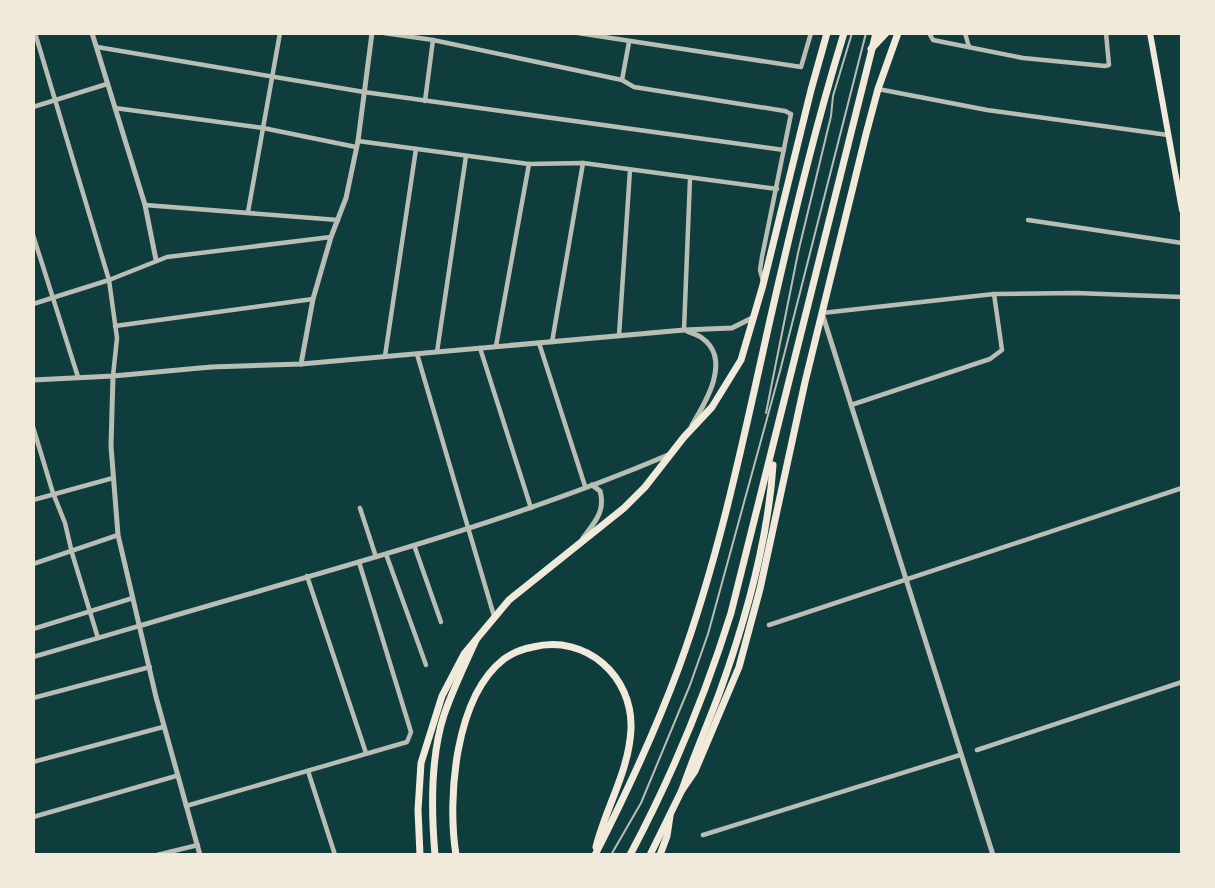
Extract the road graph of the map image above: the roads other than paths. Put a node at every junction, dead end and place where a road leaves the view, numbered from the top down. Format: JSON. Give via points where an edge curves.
{"nodes":[{"id":1,"x":35,"y":33,"type":"edge"},
{"id":2,"x":92,"y":33,"type":"edge"},
{"id":3,"x":280,"y":33,"type":"edge"},
{"id":4,"x":372,"y":33,"type":"edge"},
{"id":5,"x":384,"y":33,"type":"edge"},
{"id":6,"x":578,"y":33,"type":"edge"},
{"id":7,"x":811,"y":33,"type":"edge"},
{"id":8,"x":827,"y":33,"type":"edge"},
{"id":9,"x":844,"y":33,"type":"edge"},
{"id":10,"x":852,"y":33,"type":"edge"},
{"id":11,"x":866,"y":33,"type":"edge"},
{"id":12,"x":876,"y":33,"type":"edge"},
{"id":13,"x":886,"y":33,"type":"edge"},
{"id":14,"x":898,"y":33,"type":"edge"},
{"id":15,"x":929,"y":33,"type":"edge"},
{"id":16,"x":965,"y":33,"type":"edge"},
{"id":17,"x":1106,"y":33,"type":"edge"},
{"id":18,"x":1150,"y":33,"type":"edge"},
{"id":19,"x":433,"y":40,"type":"junction"},
{"id":20,"x":629,"y":42,"type":"junction"},
{"id":21,"x":96,"y":47,"type":"junction"},
{"id":22,"x":969,"y":47,"type":"junction"},
{"id":23,"x":870,"y":50,"type":"junction"},
{"id":24,"x":273,"y":77,"type":"junction"},
{"id":25,"x":622,"y":80,"type":"junction"},
{"id":26,"x":107,"y":84,"type":"junction"},
{"id":27,"x":878,"y":89,"type":"junction"},
{"id":28,"x":364,"y":92,"type":"junction"},
{"id":29,"x":56,"y":99,"type":"junction"},
{"id":30,"x":425,"y":101,"type":"junction"},
{"id":31,"x":33,"y":107,"type":"edge"},
{"id":32,"x":115,"y":108,"type":"junction"},
{"id":33,"x":263,"y":128,"type":"junction"},
{"id":34,"x":1168,"y":135,"type":"junction"},
{"id":35,"x":357,"y":144,"type":"junction"},
{"id":36,"x":416,"y":149,"type":"junction"},
{"id":37,"x":784,"y":150,"type":"junction"},
{"id":38,"x":466,"y":156,"type":"junction"},
{"id":39,"x":583,"y":163,"type":"junction"},
{"id":40,"x":529,"y":164,"type":"junction"},
{"id":41,"x":630,"y":170,"type":"junction"},
{"id":42,"x":690,"y":179,"type":"junction"},
{"id":43,"x":777,"y":189,"type":"junction"},
{"id":44,"x":145,"y":205,"type":"junction"},
{"id":45,"x":1182,"y":210,"type":"edge"},
{"id":46,"x":248,"y":212,"type":"junction"},
{"id":47,"x":338,"y":220,"type":"junction"},
{"id":48,"x":1028,"y":220,"type":"dead end"},
{"id":49,"x":33,"y":235,"type":"edge"},
{"id":50,"x":331,"y":237,"type":"junction"},
{"id":51,"x":1182,"y":243,"type":"edge"},
{"id":52,"x":156,"y":260,"type":"junction"},
{"id":53,"x":109,"y":280,"type":"junction"},
{"id":54,"x":763,"y":285,"type":"junction"},
{"id":55,"x":994,"y":294,"type":"junction"},
{"id":56,"x":1182,"y":297,"type":"edge"},
{"id":57,"x":52,"y":298,"type":"junction"},
{"id":58,"x":313,"y":299,"type":"junction"},
{"id":59,"x":33,"y":304,"type":"edge"},
{"id":60,"x":822,"y":313,"type":"junction"},
{"id":61,"x":755,"y":316,"type":"junction"},
{"id":62,"x":116,"y":326,"type":"junction"},
{"id":63,"x":684,"y":330,"type":"junction"},
{"id":64,"x":619,"y":336,"type":"junction"},
{"id":65,"x":552,"y":342,"type":"junction"},
{"id":66,"x":539,"y":343,"type":"junction"},
{"id":67,"x":496,"y":346,"type":"junction"},
{"id":68,"x":480,"y":348,"type":"junction"},
{"id":69,"x":437,"y":352,"type":"junction"},
{"id":70,"x":417,"y":354,"type":"junction"},
{"id":71,"x":385,"y":356,"type":"junction"},
{"id":72,"x":301,"y":364,"type":"junction"},
{"id":73,"x":113,"y":376,"type":"junction"},
{"id":74,"x":78,"y":377,"type":"junction"},
{"id":75,"x":33,"y":380,"type":"edge"},
{"id":76,"x":851,"y":405,"type":"junction"},
{"id":77,"x":765,"y":421,"type":"junction"},
{"id":78,"x":33,"y":427,"type":"edge"},
{"id":79,"x":684,"y":437,"type":"junction"},
{"id":80,"x":775,"y":441,"type":"junction"},
{"id":81,"x":671,"y":454,"type":"junction"},
{"id":82,"x":113,"y":478,"type":"junction"},
{"id":83,"x":587,"y":486,"type":"junction"},
{"id":84,"x":1182,"y":488,"type":"edge"},
{"id":85,"x":53,"y":493,"type":"junction"},
{"id":86,"x":33,"y":500,"type":"edge"},
{"id":87,"x":360,"y":508,"type":"dead end"},
{"id":88,"x":531,"y":508,"type":"junction"},
{"id":89,"x":468,"y":527,"type":"junction"},
{"id":90,"x":118,"y":535,"type":"junction"},
{"id":91,"x":580,"y":542,"type":"junction"},
{"id":92,"x":414,"y":545,"type":"junction"},
{"id":93,"x":72,"y":553,"type":"junction"},
{"id":94,"x":386,"y":554,"type":"junction"},
{"id":95,"x":376,"y":556,"type":"junction"},
{"id":96,"x":359,"y":562,"type":"junction"},
{"id":97,"x":33,"y":564,"type":"edge"},
{"id":98,"x":307,"y":576,"type":"junction"},
{"id":99,"x":905,"y":579,"type":"junction"},
{"id":100,"x":133,"y":598,"type":"junction"},
{"id":101,"x":90,"y":612,"type":"junction"},
{"id":102,"x":494,"y":616,"type":"junction"},
{"id":103,"x":440,"y":622,"type":"dead end"},
{"id":104,"x":769,"y":625,"type":"dead end"},
{"id":105,"x":138,"y":626,"type":"junction"},
{"id":106,"x":33,"y":629,"type":"edge"},
{"id":107,"x":98,"y":638,"type":"junction"},
{"id":108,"x":476,"y":640,"type":"junction"},
{"id":109,"x":33,"y":657,"type":"edge"},
{"id":110,"x":426,"y":665,"type":"dead end"},
{"id":111,"x":150,"y":667,"type":"junction"},
{"id":112,"x":1182,"y":682,"type":"edge"},
{"id":113,"x":33,"y":698,"type":"edge"},
{"id":114,"x":163,"y":727,"type":"junction"},
{"id":115,"x":977,"y":750,"type":"dead end"},
{"id":116,"x":366,"y":753,"type":"junction"},
{"id":117,"x":960,"y":755,"type":"junction"},
{"id":118,"x":33,"y":762,"type":"edge"},
{"id":119,"x":308,"y":771,"type":"junction"},
{"id":120,"x":176,"y":776,"type":"junction"},
{"id":121,"x":682,"y":790,"type":"junction"},
{"id":122,"x":186,"y":806,"type":"junction"},
{"id":123,"x":670,"y":816,"type":"junction"},
{"id":124,"x":33,"y":817,"type":"edge"},
{"id":125,"x":703,"y":835,"type":"dead end"},
{"id":126,"x":198,"y":845,"type":"junction"},
{"id":127,"x":157,"y":855,"type":"edge"},
{"id":128,"x":200,"y":855,"type":"edge"},
{"id":129,"x":335,"y":855,"type":"edge"},
{"id":130,"x":420,"y":855,"type":"edge"},
{"id":131,"x":435,"y":855,"type":"edge"},
{"id":132,"x":456,"y":855,"type":"edge"},
{"id":133,"x":594,"y":855,"type":"edge"},
{"id":134,"x":611,"y":855,"type":"edge"},
{"id":135,"x":630,"y":855,"type":"edge"},
{"id":136,"x":650,"y":855,"type":"edge"},
{"id":137,"x":660,"y":855,"type":"edge"},
{"id":138,"x":993,"y":855,"type":"edge"}],
"edges":[{"from":1,"to":29,"type":"street"},
{"from":2,"to":21,"type":"street"},
{"from":3,"to":24,"type":"street"},
{"from":4,"to":28,"type":"street"},
{"from":5,"to":19,"type":"street"},
{"from":6,"to":20,"type":"street"},
{"from":7,"to":20,"type":"street","via":[[801,67]]},
{"from":8,"to":54,"type":"main road"},
{"from":9,"to":133,"type":"main road","via":[[702,597],[680,666],[633,780]]},
{"from":10,"to":77,"type":"lane","via":[[798,253]]},
{"from":11,"to":77,"type":"lane"},
{"from":12,"to":23,"type":"main road"},
{"from":13,"to":23,"type":"main road"},
{"from":14,"to":27,"type":"main road"},
{"from":15,"to":22,"type":"street","via":[[933,40]]},
{"from":16,"to":22,"type":"street"},
{"from":17,"to":22,"type":"street","via":[[1109,65],[1105,66]]},
{"from":18,"to":34,"type":"main road"},
{"from":19,"to":25,"type":"street"},
{"from":19,"to":30,"type":"street"},
{"from":20,"to":25,"type":"street"},
{"from":21,"to":24,"type":"street"},
{"from":21,"to":26,"type":"street"},
{"from":23,"to":80,"type":"main road"},
{"from":24,"to":28,"type":"street"},
{"from":24,"to":33,"type":"street"},
{"from":25,"to":37,"type":"street","via":[[634,87],[785,111],[791,114]]},
{"from":26,"to":29,"type":"street"},
{"from":26,"to":32,"type":"street"},
{"from":27,"to":34,"type":"street","via":[[986,110]]},
{"from":27,"to":60,"type":"main road"},
{"from":28,"to":30,"type":"street"},
{"from":28,"to":35,"type":"street"},
{"from":29,"to":31,"type":"street"},
{"from":29,"to":53,"type":"street"},
{"from":30,"to":37,"type":"street"},
{"from":32,"to":33,"type":"street"},
{"from":32,"to":44,"type":"street"},
{"from":33,"to":35,"type":"street"},
{"from":33,"to":46,"type":"street"},
{"from":34,"to":45,"type":"main road"},
{"from":35,"to":36,"type":"street"},
{"from":35,"to":47,"type":"street"},
{"from":36,"to":38,"type":"street"},
{"from":36,"to":71,"type":"street"},
{"from":37,"to":43,"type":"street"},
{"from":38,"to":40,"type":"street"},
{"from":38,"to":69,"type":"street"},
{"from":39,"to":40,"type":"street"},
{"from":39,"to":41,"type":"street"},
{"from":39,"to":65,"type":"street"},
{"from":40,"to":67,"type":"street"},
{"from":41,"to":42,"type":"street"},
{"from":41,"to":64,"type":"street"},
{"from":42,"to":43,"type":"street"},
{"from":42,"to":63,"type":"street"},
{"from":43,"to":54,"type":"street","via":[[760,270]]},
{"from":44,"to":46,"type":"street"},
{"from":44,"to":52,"type":"street"},
{"from":46,"to":47,"type":"street"},
{"from":47,"to":50,"type":"street"},
{"from":48,"to":51,"type":"street"},
{"from":49,"to":57,"type":"street"},
{"from":50,"to":52,"type":"street"},
{"from":50,"to":58,"type":"street"},
{"from":52,"to":53,"type":"street"},
{"from":53,"to":57,"type":"street"},
{"from":53,"to":62,"type":"street"},
{"from":54,"to":61,"type":"main road"},
{"from":55,"to":56,"type":"street"},
{"from":55,"to":60,"type":"street"},
{"from":55,"to":76,"type":"street","via":[[1002,350],[990,359]]},
{"from":57,"to":59,"type":"street"},
{"from":57,"to":74,"type":"street"},
{"from":58,"to":62,"type":"street"},
{"from":58,"to":72,"type":"street"},
{"from":60,"to":76,"type":"street"},
{"from":60,"to":121,"type":"main road","via":[[746,646],[724,707]]},
{"from":61,"to":63,"type":"street","via":[[732,328]]},
{"from":61,"to":79,"type":"main road","via":[[741,360],[727,385]]},
{"from":62,"to":73,"type":"street"},
{"from":63,"to":64,"type":"street"},
{"from":63,"to":79,"type":"street","via":[[703,338],[716,364],[711,389]]},
{"from":64,"to":65,"type":"street"},
{"from":65,"to":66,"type":"street"},
{"from":66,"to":67,"type":"street"},
{"from":66,"to":83,"type":"street"},
{"from":67,"to":68,"type":"street"},
{"from":68,"to":69,"type":"street"},
{"from":68,"to":88,"type":"street"},
{"from":69,"to":70,"type":"street"},
{"from":70,"to":71,"type":"street"},
{"from":70,"to":89,"type":"street"},
{"from":71,"to":72,"type":"street"},
{"from":72,"to":73,"type":"street"},
{"from":73,"to":74,"type":"street"},
{"from":73,"to":82,"type":"street"},
{"from":74,"to":75,"type":"street"},
{"from":76,"to":99,"type":"street"},
{"from":77,"to":134,"type":"lane","via":[[727,569],[690,685],[641,803]]},
{"from":78,"to":85,"type":"street"},
{"from":79,"to":81,"type":"main road"},
{"from":80,"to":121,"type":"main road","via":[[751,586],[719,693]]},
{"from":80,"to":135,"type":"main road","via":[[720,648],[680,753]]},
{"from":81,"to":83,"type":"street"},
{"from":81,"to":91,"type":"main road","via":[[624,508]]},
{"from":82,"to":85,"type":"street"},
{"from":82,"to":90,"type":"street"},
{"from":83,"to":88,"type":"street"},
{"from":83,"to":91,"type":"street","via":[[600,491],[601,509]]},
{"from":84,"to":99,"type":"street"},
{"from":85,"to":86,"type":"street"},
{"from":85,"to":93,"type":"street"},
{"from":87,"to":95,"type":"street"},
{"from":88,"to":89,"type":"street"},
{"from":89,"to":92,"type":"street"},
{"from":89,"to":102,"type":"street"},
{"from":90,"to":93,"type":"street"},
{"from":90,"to":100,"type":"street"},
{"from":91,"to":102,"type":"main road"},
{"from":92,"to":94,"type":"street"},
{"from":92,"to":103,"type":"street"},
{"from":93,"to":97,"type":"street"},
{"from":93,"to":101,"type":"street"},
{"from":94,"to":95,"type":"street"},
{"from":94,"to":110,"type":"street"},
{"from":95,"to":96,"type":"street"},
{"from":96,"to":98,"type":"street"},
{"from":96,"to":116,"type":"street","via":[[411,732],[407,741]]},
{"from":98,"to":105,"type":"street"},
{"from":98,"to":116,"type":"street"},
{"from":99,"to":104,"type":"street"},
{"from":99,"to":117,"type":"street"},
{"from":100,"to":101,"type":"street"},
{"from":100,"to":105,"type":"street"},
{"from":101,"to":106,"type":"street"},
{"from":101,"to":107,"type":"street"},
{"from":102,"to":108,"type":"main road"},
{"from":105,"to":107,"type":"street"},
{"from":105,"to":111,"type":"street"},
{"from":107,"to":109,"type":"street"},
{"from":108,"to":130,"type":"main road","via":[[442,696],[421,763]]},
{"from":108,"to":131,"type":"main road","via":[[443,718],[436,756]]},
{"from":111,"to":113,"type":"street"},
{"from":111,"to":114,"type":"street"},
{"from":112,"to":115,"type":"street"},
{"from":114,"to":118,"type":"street"},
{"from":114,"to":120,"type":"street"},
{"from":116,"to":119,"type":"street"},
{"from":117,"to":125,"type":"street"},
{"from":117,"to":138,"type":"street"},
{"from":119,"to":122,"type":"street"},
{"from":119,"to":129,"type":"street"},
{"from":120,"to":122,"type":"street"},
{"from":120,"to":124,"type":"street"},
{"from":121,"to":123,"type":"main road"},
{"from":122,"to":126,"type":"street"},
{"from":123,"to":136,"type":"main road"},
{"from":123,"to":137,"type":"main road"},
{"from":126,"to":127,"type":"street"},
{"from":126,"to":128,"type":"street"},
{"from":132,"to":133,"type":"main road","via":[[453,827],[459,751],[474,698],[505,658],[544,644],[575,647],[600,659],[618,680],[628,702],[628,754]]}]}
